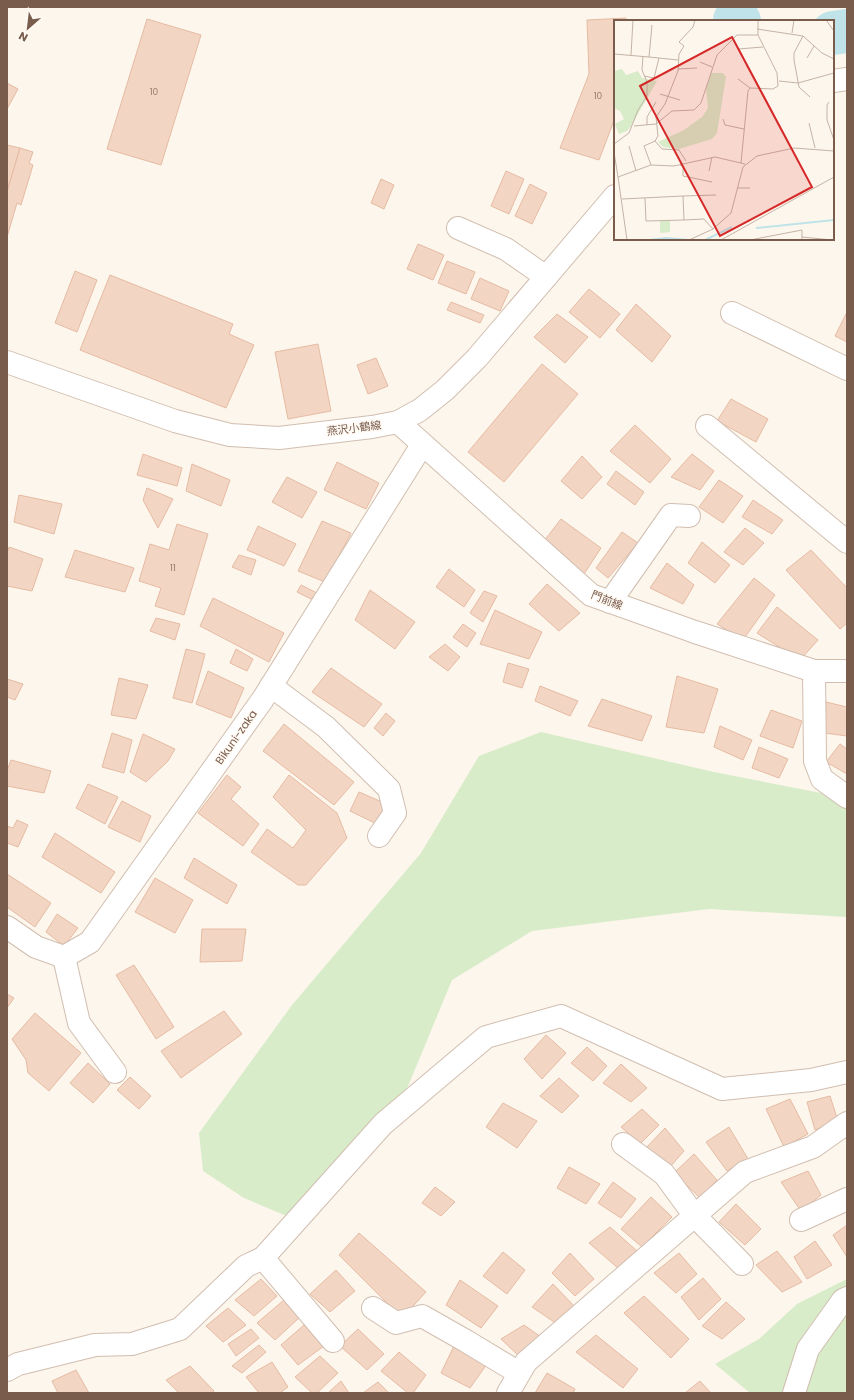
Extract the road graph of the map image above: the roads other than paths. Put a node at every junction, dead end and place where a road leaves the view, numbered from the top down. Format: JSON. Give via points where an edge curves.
{"nodes":[{"id":1,"x":847,"y":80,"type":"edge"},
{"id":2,"x":834,"y":81,"type":"edge"},
{"id":3,"x":614,"y":197,"type":"edge"},
{"id":4,"x":458,"y":228,"type":"dead end"},
{"id":5,"x":546,"y":277,"type":"junction"},
{"id":6,"x":732,"y":313,"type":"dead end"},
{"id":7,"x":7,"y":362,"type":"edge"},
{"id":8,"x":847,"y":369,"type":"edge"},
{"id":9,"x":398,"y":422,"type":"junction"},
{"id":10,"x":707,"y":426,"type":"dead end"},
{"id":11,"x":422,"y":444,"type":"junction"},
{"id":12,"x":689,"y":516,"type":"dead end"},
{"id":13,"x":847,"y":542,"type":"edge"},
{"id":14,"x":610,"y":602,"type":"junction"},
{"id":15,"x":814,"y":671,"type":"junction"},
{"id":16,"x":847,"y":671,"type":"edge"},
{"id":17,"x":271,"y":686,"type":"junction"},
{"id":18,"x":847,"y":797,"type":"edge"},
{"id":19,"x":379,"y":836,"type":"dead end"},
{"id":20,"x":7,"y":927,"type":"edge"},
{"id":21,"x":64,"y":957,"type":"junction"},
{"id":22,"x":115,"y":1072,"type":"dead end"},
{"id":23,"x":847,"y":1072,"type":"edge"},
{"id":24,"x":847,"y":1123,"type":"edge"},
{"id":25,"x":623,"y":1144,"type":"dead end"},
{"id":26,"x":847,"y":1199,"type":"edge"},
{"id":27,"x":694,"y":1215,"type":"junction"},
{"id":28,"x":801,"y":1220,"type":"dead end"},
{"id":29,"x":263,"y":1258,"type":"junction"},
{"id":30,"x":742,"y":1264,"type":"dead end"},
{"id":31,"x":847,"y":1298,"type":"edge"},
{"id":32,"x":373,"y":1308,"type":"dead end"},
{"id":33,"x":333,"y":1341,"type":"dead end"},
{"id":34,"x":7,"y":1370,"type":"edge"},
{"id":35,"x":519,"y":1373,"type":"junction"},
{"id":36,"x":508,"y":1393,"type":"edge"},
{"id":37,"x":794,"y":1393,"type":"edge"}],
"edges":[{"from":1,"to":2,"type":"street"},
{"from":3,"to":5,"type":"street","name":"燕沢小鶴線"},
{"from":4,"to":5,"type":"street","via":[[506,249]]},
{"from":5,"to":9,"type":"street","name":"燕沢小鶴線","via":[[477,358],[445,390],[420,410]]},
{"from":6,"to":8,"type":"street"},
{"from":7,"to":9,"type":"street","name":"燕沢小鶴線","via":[[175,421],[230,435],[279,438]]},
{"from":9,"to":11,"type":"street","name":"門前線"},
{"from":10,"to":13,"type":"street"},
{"from":11,"to":14,"type":"street","name":"門前線","via":[[591,595]]},
{"from":11,"to":17,"type":"street","name":"Bikuni-zaka"},
{"from":12,"to":14,"type":"street","via":[[671,515]]},
{"from":14,"to":15,"type":"street","name":"門前線"},
{"from":15,"to":16,"type":"street","name":"門前線"},
{"from":15,"to":18,"type":"street","via":[[815,761],[822,779]]},
{"from":17,"to":19,"type":"street","via":[[326,727],[389,789],[395,813]]},
{"from":17,"to":21,"type":"street","name":"Bikuni-zaka","via":[[90,942]]},
{"from":20,"to":21,"type":"street","via":[[36,946]]},
{"from":21,"to":22,"type":"street","via":[[80,1023]]},
{"from":23,"to":29,"type":"street","via":[[811,1080],[722,1088],[561,1016],[486,1037],[383,1124]]},
{"from":24,"to":27,"type":"street","via":[[813,1147],[745,1172]]},
{"from":25,"to":27,"type":"street","via":[[664,1174]]},
{"from":26,"to":28,"type":"street"},
{"from":27,"to":30,"type":"street"},
{"from":27,"to":35,"type":"street","via":[[526,1362]]},
{"from":29,"to":33,"type":"street"},
{"from":29,"to":34,"type":"street","via":[[246,1266],[180,1329],[132,1344],[95,1345],[18,1364]]},
{"from":31,"to":37,"type":"street","via":[[808,1349]]},
{"from":32,"to":35,"type":"street","via":[[396,1324],[422,1316]]},
{"from":35,"to":36,"type":"street"}]}
